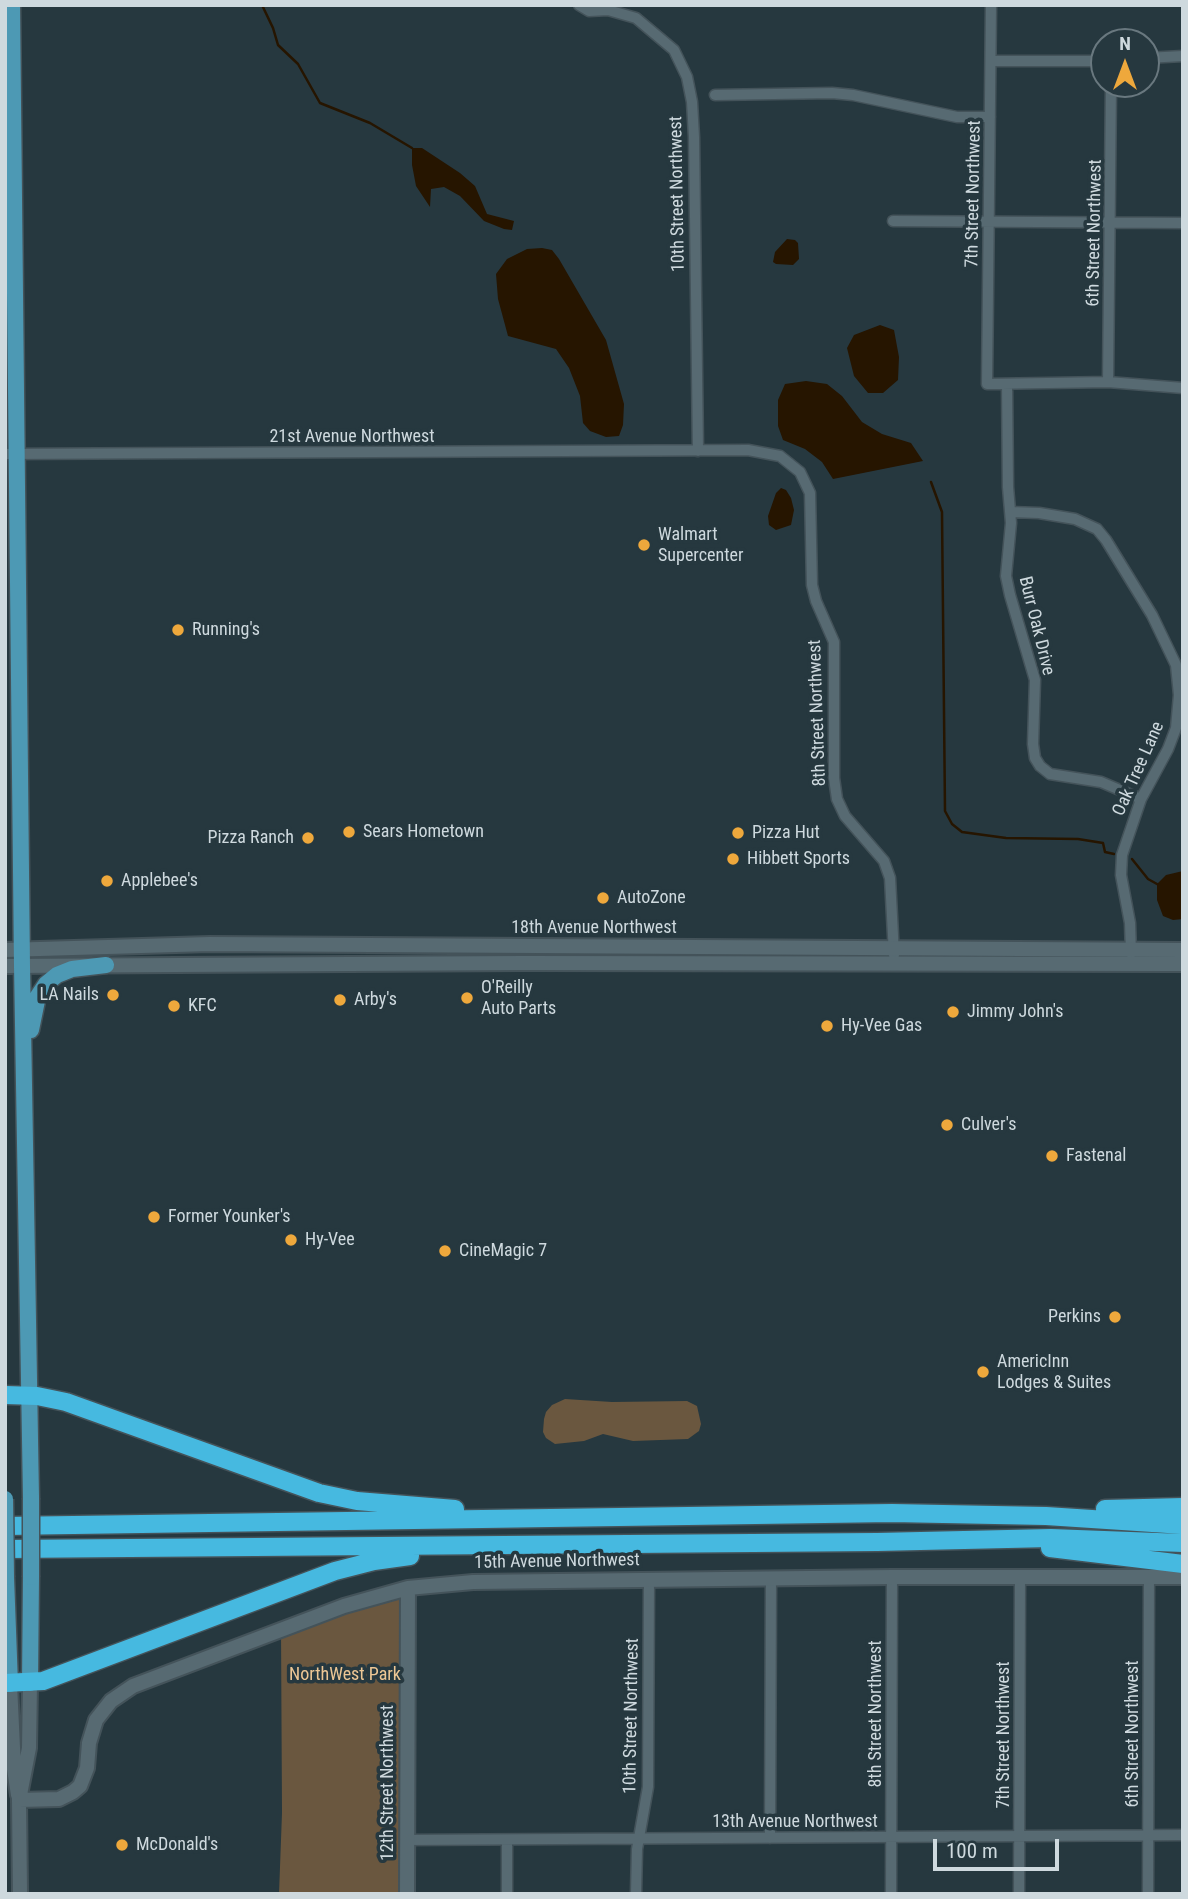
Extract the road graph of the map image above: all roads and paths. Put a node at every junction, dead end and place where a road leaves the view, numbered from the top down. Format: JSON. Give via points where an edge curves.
{"nodes":[{"id":1,"x":12,"y":5,"type":"edge"},
{"id":2,"x":579,"y":5,"type":"edge"},
{"id":3,"x":991,"y":5,"type":"edge"},
{"id":4,"x":1183,"y":56,"type":"edge"},
{"id":5,"x":1160,"y":57,"type":"edge"},
{"id":6,"x":991,"y":61,"type":"junction"},
{"id":7,"x":1090,"y":61,"type":"edge"},
{"id":8,"x":715,"y":95,"type":"dead end"},
{"id":9,"x":1111,"y":98,"type":"edge"},
{"id":10,"x":990,"y":117,"type":"junction"},
{"id":11,"x":893,"y":221,"type":"dead end"},
{"id":12,"x":989,"y":221,"type":"junction"},
{"id":13,"x":1183,"y":223,"type":"edge"},
{"id":14,"x":1111,"y":224,"type":"junction"},
{"id":15,"x":1108,"y":383,"type":"junction"},
{"id":16,"x":1007,"y":384,"type":"junction"},
{"id":17,"x":1183,"y":388,"type":"edge"},
{"id":18,"x":698,"y":451,"type":"junction"},
{"id":19,"x":11,"y":454,"type":"edge"},
{"id":20,"x":1010,"y":512,"type":"junction"},
{"id":21,"x":1141,"y":799,"type":"junction"},
{"id":22,"x":894,"y":947,"type":"junction"},
{"id":23,"x":1131,"y":949,"type":"junction"},
{"id":24,"x":5,"y":950,"type":"edge"},
{"id":25,"x":1183,"y":950,"type":"edge"},
{"id":26,"x":17,"y":961,"type":"edge"},
{"id":27,"x":1132,"y":964,"type":"junction"},
{"id":28,"x":1183,"y":964,"type":"edge"},
{"id":29,"x":106,"y":965,"type":"junction"},
{"id":30,"x":894,"y":965,"type":"junction"},
{"id":31,"x":24,"y":1102,"type":"junction"},
{"id":32,"x":5,"y":1395,"type":"edge"},
{"id":33,"x":28,"y":1395,"type":"junction"},
{"id":34,"x":5,"y":1493,"type":"edge"},
{"id":35,"x":5,"y":1499,"type":"edge"},
{"id":36,"x":1183,"y":1507,"type":"edge"},
{"id":37,"x":990,"y":1514,"type":"junction"},
{"id":38,"x":602,"y":1518,"type":"junction"},
{"id":39,"x":1183,"y":1525,"type":"edge"},
{"id":40,"x":5,"y":1526,"type":"edge"},
{"id":41,"x":966,"y":1540,"type":"junction"},
{"id":42,"x":1183,"y":1543,"type":"edge"},
{"id":43,"x":602,"y":1545,"type":"junction"},
{"id":44,"x":5,"y":1549,"type":"edge"},
{"id":45,"x":1183,"y":1564,"type":"edge"},
{"id":46,"x":1149,"y":1575,"type":"junction"},
{"id":47,"x":1020,"y":1576,"type":"junction"},
{"id":48,"x":6,"y":1577,"type":"edge"},
{"id":49,"x":892,"y":1577,"type":"junction"},
{"id":50,"x":1183,"y":1577,"type":"edge"},
{"id":51,"x":771,"y":1579,"type":"junction"},
{"id":52,"x":649,"y":1580,"type":"junction"},
{"id":53,"x":408,"y":1588,"type":"junction"},
{"id":54,"x":30,"y":1683,"type":"junction"},
{"id":55,"x":7,"y":1684,"type":"edge"},
{"id":56,"x":19,"y":1800,"type":"junction"},
{"id":57,"x":1148,"y":1835,"type":"junction"},
{"id":58,"x":1183,"y":1835,"type":"edge"},
{"id":59,"x":1020,"y":1836,"type":"junction"},
{"id":60,"x":891,"y":1837,"type":"junction"},
{"id":61,"x":770,"y":1838,"type":"junction"},
{"id":62,"x":638,"y":1839,"type":"junction"},
{"id":63,"x":407,"y":1840,"type":"junction"},
{"id":64,"x":507,"y":1840,"type":"junction"},
{"id":65,"x":20,"y":1894,"type":"edge"},
{"id":66,"x":407,"y":1894,"type":"edge"},
{"id":67,"x":507,"y":1894,"type":"edge"},
{"id":68,"x":636,"y":1894,"type":"edge"},
{"id":69,"x":891,"y":1894,"type":"edge"},
{"id":70,"x":1019,"y":1894,"type":"edge"},
{"id":71,"x":1148,"y":1894,"type":"edge"}],
"edges":[{"from":1,"to":19,"type":"main road"},
{"from":2,"to":18,"type":"street","name":"10th Street Northwest","via":[[589,11],[608,10],[636,18],[674,50],[687,77],[694,137]]},
{"from":3,"to":6,"type":"street","name":"7th Street Northwest"},
{"from":4,"to":5,"type":"street"},
{"from":6,"to":7,"type":"street"},
{"from":6,"to":10,"type":"street","name":"7th Street Northwest"},
{"from":8,"to":10,"type":"street","via":[[832,93],[957,117]]},
{"from":9,"to":14,"type":"street","name":"6th Street Northwest"},
{"from":10,"to":12,"type":"street","name":"7th Street Northwest"},
{"from":11,"to":12,"type":"street"},
{"from":12,"to":14,"type":"street"},
{"from":12,"to":16,"type":"street","name":"7th Street Northwest","via":[[987,384]]},
{"from":13,"to":14,"type":"street"},
{"from":14,"to":15,"type":"street","name":"6th Street Northwest"},
{"from":15,"to":16,"type":"street"},
{"from":15,"to":17,"type":"street"},
{"from":16,"to":20,"type":"street","name":"Burr Oak Drive"},
{"from":18,"to":19,"type":"street","name":"21st Avenue Northwest"},
{"from":18,"to":22,"type":"street","name":"8th Street Northwest","via":[[774,454],[793,464],[807,484],[812,585],[834,642],[837,799],[845,816],[884,861],[893,898]]},
{"from":19,"to":26,"type":"main road"},
{"from":20,"to":21,"type":"street","name":"Burr Oak Drive","via":[[1006,576],[1035,680],[1035,758],[1050,774],[1101,782]]},
{"from":20,"to":21,"type":"street","name":"Oak Tree Lane","via":[[1075,519],[1097,529],[1173,656],[1178,680],[1176,728]]},
{"from":21,"to":23,"type":"street","name":"Oak Tree Lane","via":[[1121,864]]},
{"from":22,"to":23,"type":"street","name":"18th Avenue Northwest"},
{"from":22,"to":26,"type":"street","name":"18th Avenue Northwest","via":[[210,944]]},
{"from":22,"to":30,"type":"street","name":"8th Street Northwest"},
{"from":23,"to":25,"type":"street","name":"18th Avenue Northwest"},
{"from":23,"to":27,"type":"street","name":"Oak Tree Lane"},
{"from":24,"to":26,"type":"street","name":"18th Avenue Northwest"},
{"from":26,"to":29,"type":"street","name":"18th Avenue Northwest"},
{"from":26,"to":31,"type":"main road"},
{"from":27,"to":28,"type":"street","name":"18th Avenue Northwest"},
{"from":27,"to":30,"type":"street","name":"18th Avenue Northwest"},
{"from":29,"to":30,"type":"street","name":"18th Avenue Northwest"},
{"from":29,"to":31,"type":"main road","via":[[57,975],[38,996]]},
{"from":31,"to":33,"type":"main road"},
{"from":32,"to":33,"type":"highway"},
{"from":33,"to":38,"type":"highway","via":[[66,1402],[302,1488],[348,1499]]},
{"from":33,"to":54,"type":"main road","bridge":true},
{"from":34,"to":35,"type":"main road"},
{"from":35,"to":48,"type":"main road","bridge":true},
{"from":36,"to":37,"type":"highway"},
{"from":37,"to":38,"type":"highway"},
{"from":37,"to":39,"type":"highway"},
{"from":38,"to":40,"type":"highway"},
{"from":41,"to":42,"type":"highway"},
{"from":41,"to":43,"type":"highway"},
{"from":41,"to":45,"type":"highway"},
{"from":43,"to":44,"type":"highway"},
{"from":43,"to":54,"type":"highway","via":[[424,1554],[357,1564]]},
{"from":46,"to":47,"type":"street","name":"15th Avenue Northwest"},
{"from":46,"to":50,"type":"street","name":"15th Avenue Northwest"},
{"from":46,"to":57,"type":"street","name":"6th Street Northwest"},
{"from":47,"to":49,"type":"street","name":"15th Avenue Northwest"},
{"from":47,"to":59,"type":"street","name":"7th Street Northwest"},
{"from":48,"to":55,"type":"main road"},
{"from":49,"to":51,"type":"street","name":"15th Avenue Northwest"},
{"from":49,"to":60,"type":"street","name":"8th Street Northwest"},
{"from":51,"to":52,"type":"street","name":"15th Avenue Northwest"},
{"from":51,"to":61,"type":"street"},
{"from":52,"to":53,"type":"street","name":"15th Avenue Northwest","via":[[463,1582]]},
{"from":52,"to":62,"type":"street","name":"10th Street Northwest","via":[[648,1787]]},
{"from":53,"to":56,"type":"street","name":"15th Avenue Northwest","via":[[344,1606],[134,1686],[111,1700],[96,1720],[87,1768],[73,1793],[59,1799]]},
{"from":53,"to":63,"type":"street","name":"12th Street Northwest"},
{"from":54,"to":55,"type":"highway"},
{"from":54,"to":56,"type":"street","via":[[29,1748]]},
{"from":55,"to":56,"type":"street"},
{"from":56,"to":65,"type":"street"},
{"from":57,"to":58,"type":"street","name":"13th Avenue Northwest"},
{"from":57,"to":59,"type":"street","name":"13th Avenue Northwest"},
{"from":57,"to":71,"type":"street","name":"6th Street Northwest"},
{"from":59,"to":60,"type":"street","name":"13th Avenue Northwest"},
{"from":59,"to":70,"type":"street","name":"7th Street Northwest"},
{"from":60,"to":61,"type":"street","name":"13th Avenue Northwest"},
{"from":60,"to":69,"type":"street","name":"8th Street Northwest"},
{"from":61,"to":62,"type":"street","name":"13th Avenue Northwest"},
{"from":62,"to":64,"type":"street","name":"13th Avenue Northwest"},
{"from":62,"to":68,"type":"street","name":"10th Street Northwest"},
{"from":63,"to":64,"type":"street","name":"13th Avenue Northwest"},
{"from":63,"to":66,"type":"street","name":"12th Street Northwest"},
{"from":64,"to":67,"type":"street"}]}
